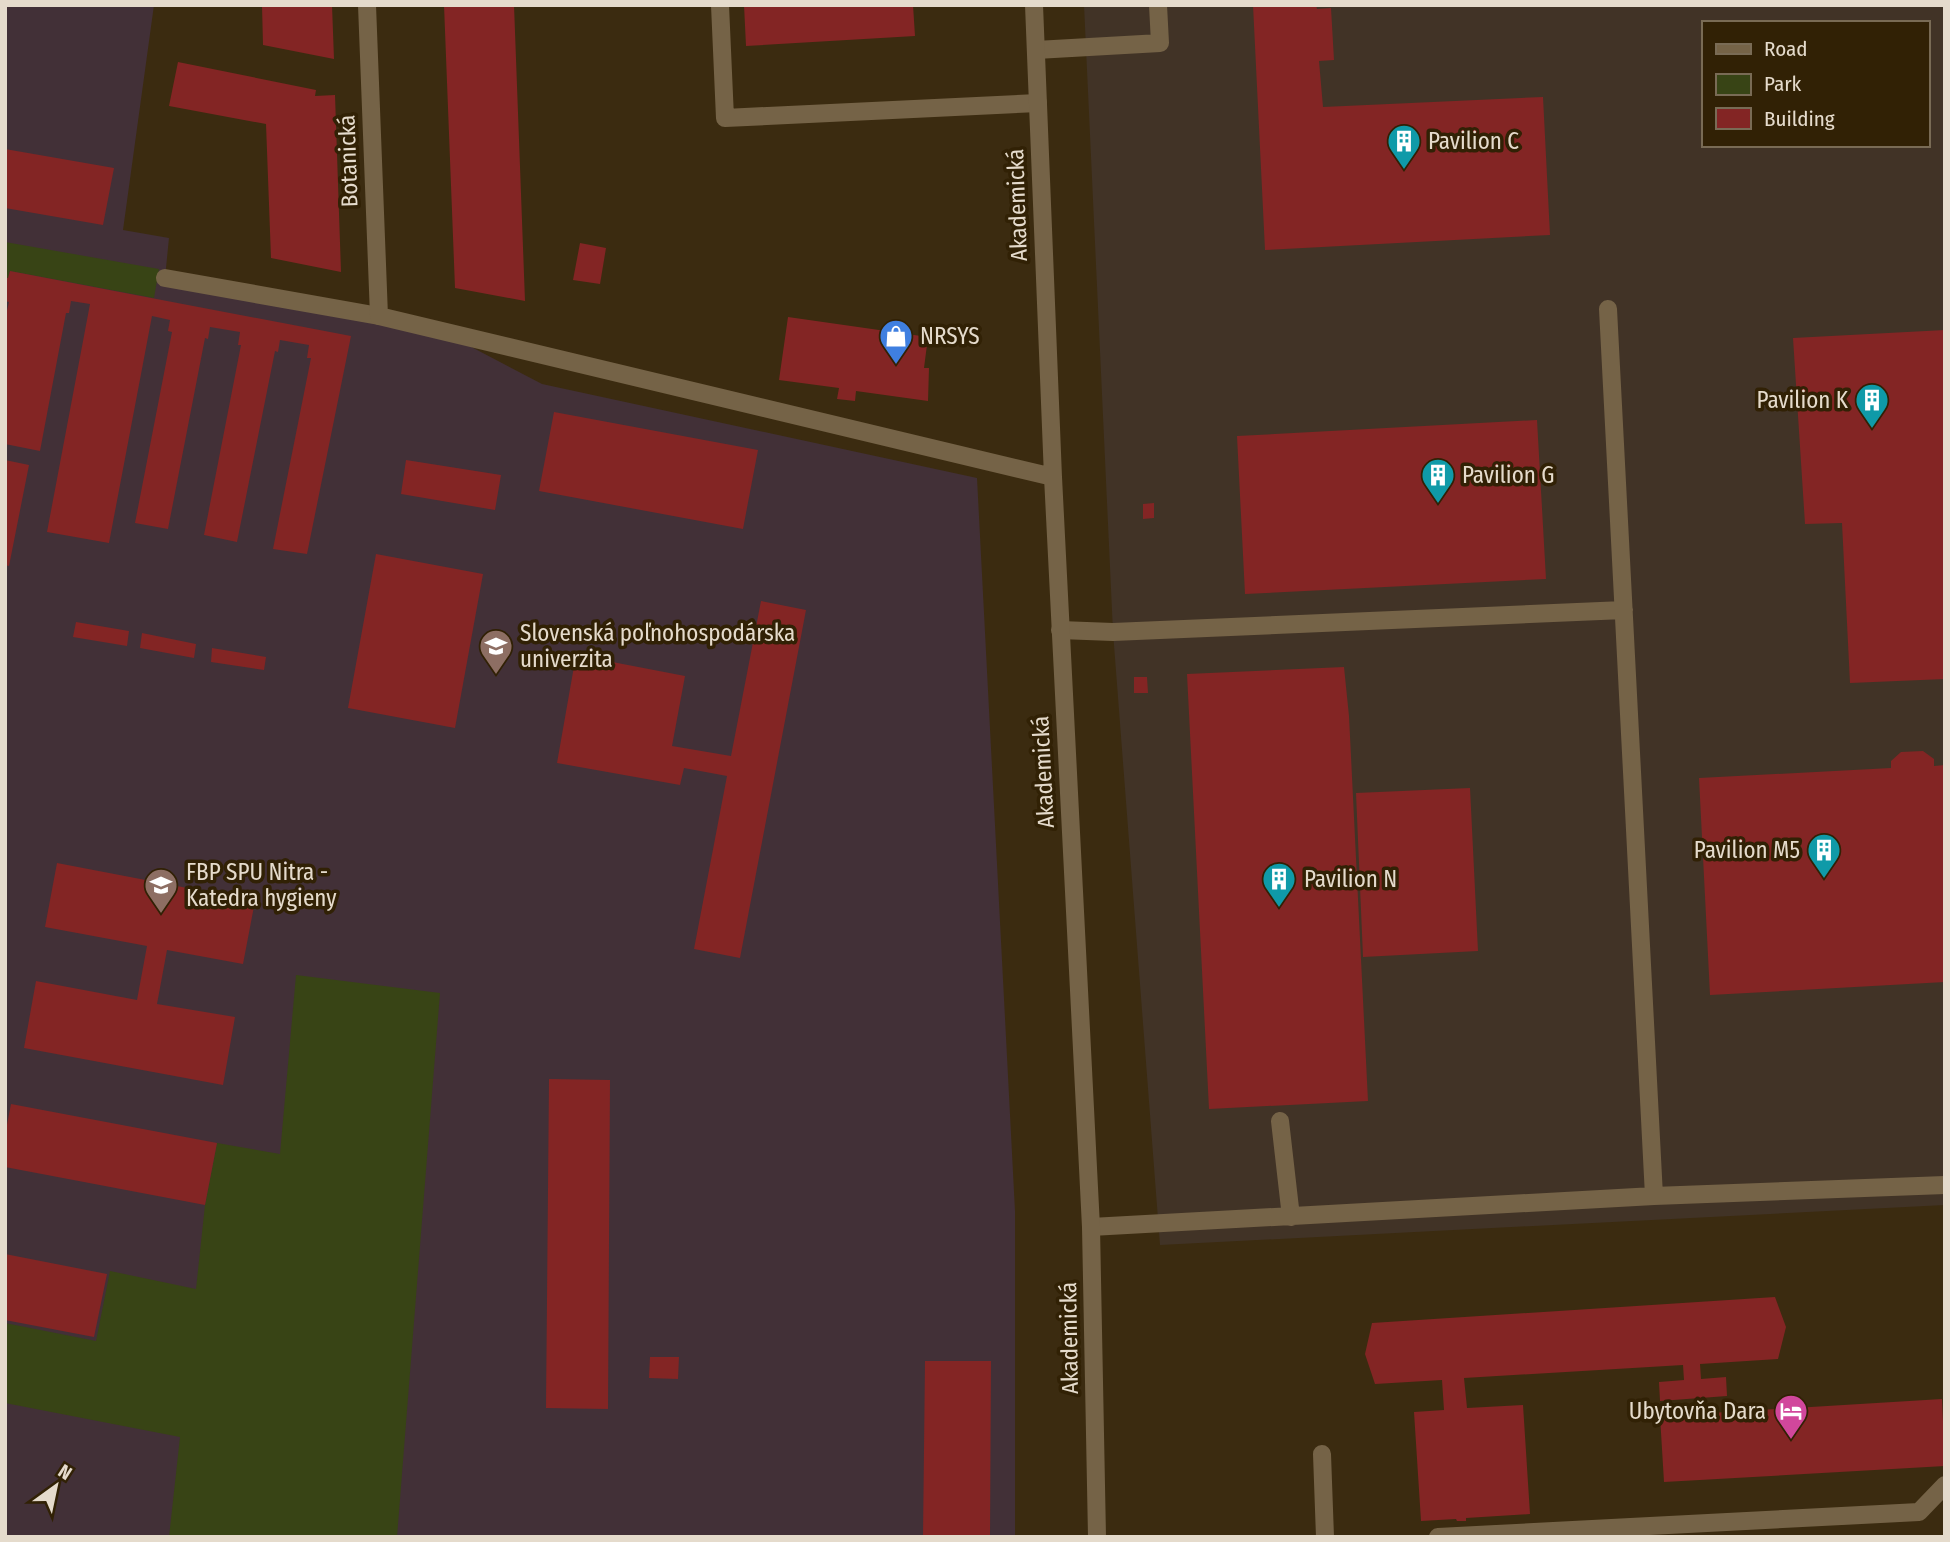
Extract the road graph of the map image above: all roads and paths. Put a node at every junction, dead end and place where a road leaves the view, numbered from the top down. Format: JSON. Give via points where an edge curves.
{"nodes":[{"id":1,"x":367,"y":5,"type":"edge"},
{"id":2,"x":720,"y":5,"type":"edge"},
{"id":3,"x":1034,"y":5,"type":"edge"},
{"id":4,"x":1158,"y":5,"type":"edge"},
{"id":5,"x":1036,"y":50,"type":"junction"},
{"id":6,"x":1038,"y":103,"type":"junction"},
{"id":7,"x":165,"y":278,"type":"dead end"},
{"id":8,"x":1608,"y":309,"type":"dead end"},
{"id":9,"x":379,"y":316,"type":"junction"},
{"id":10,"x":1052,"y":477,"type":"junction"},
{"id":11,"x":1624,"y":610,"type":"junction"},
{"id":12,"x":1060,"y":630,"type":"junction"},
{"id":13,"x":1280,"y":1121,"type":"dead end"},
{"id":14,"x":1945,"y":1185,"type":"edge"},
{"id":15,"x":1654,"y":1196,"type":"junction"},
{"id":16,"x":1291,"y":1217,"type":"junction"},
{"id":17,"x":1091,"y":1227,"type":"junction"},
{"id":18,"x":1322,"y":1454,"type":"dead end"},
{"id":19,"x":1945,"y":1485,"type":"edge"},
{"id":20,"x":1097,"y":1537,"type":"edge"},
{"id":21,"x":1325,"y":1537,"type":"edge"},
{"id":22,"x":1438,"y":1537,"type":"edge"}],
"edges":[{"from":1,"to":9,"type":"street","name":"Botanická"},
{"from":2,"to":6,"type":"street","via":[[726,118]]},
{"from":3,"to":5,"type":"street","name":"Akademická"},
{"from":4,"to":5,"type":"street","via":[[1160,43]]},
{"from":5,"to":6,"type":"street","name":"Akademická"},
{"from":6,"to":10,"type":"street","name":"Akademická"},
{"from":7,"to":9,"type":"street"},
{"from":8,"to":11,"type":"street"},
{"from":9,"to":10,"type":"street"},
{"from":10,"to":12,"type":"street","name":"Akademická"},
{"from":11,"to":12,"type":"street","via":[[1113,632]]},
{"from":11,"to":15,"type":"street"},
{"from":12,"to":17,"type":"street","name":"Akademická"},
{"from":13,"to":16,"type":"street"},
{"from":14,"to":15,"type":"street"},
{"from":15,"to":16,"type":"street"},
{"from":16,"to":17,"type":"street"},
{"from":17,"to":20,"type":"street","name":"Akademická"},
{"from":18,"to":21,"type":"street"},
{"from":19,"to":22,"type":"street","via":[[1919,1512]]}]}
